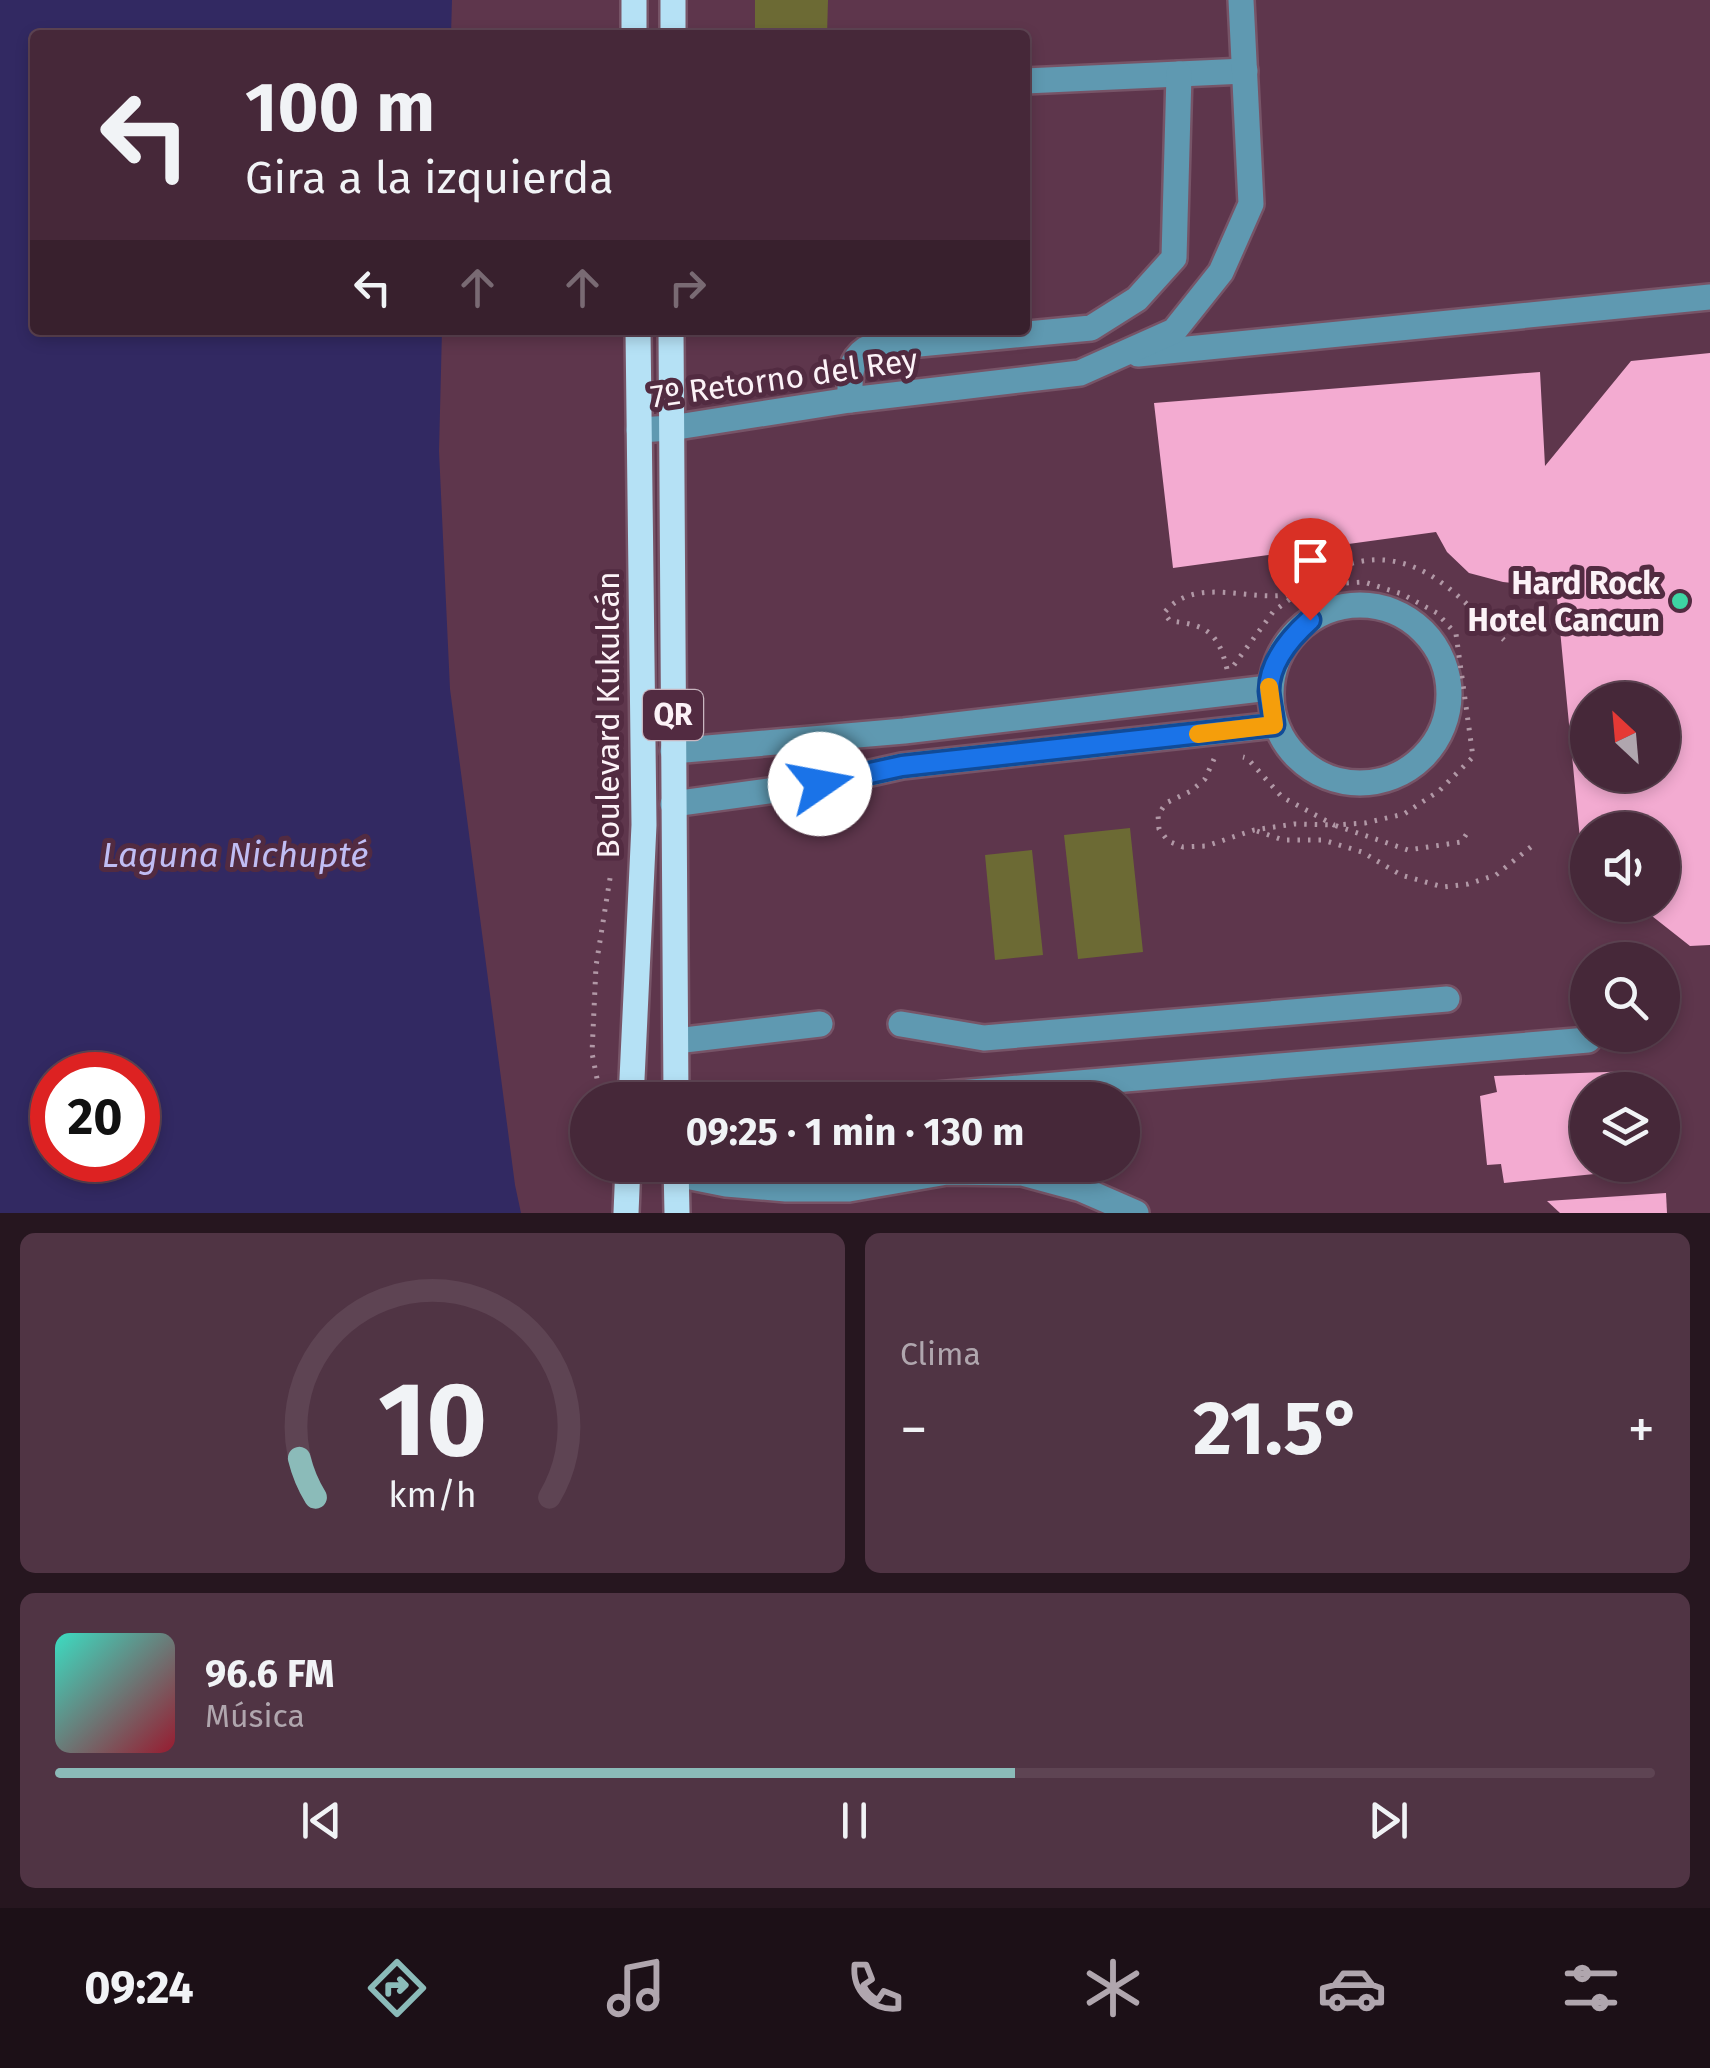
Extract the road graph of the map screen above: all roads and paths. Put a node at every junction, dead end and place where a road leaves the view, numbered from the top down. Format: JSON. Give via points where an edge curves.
{"nodes":[{"id":1,"x":634,"y":0,"type":"edge"},
{"id":2,"x":673,"y":0,"type":"edge"},
{"id":3,"x":1241,"y":0,"type":"edge"},
{"id":4,"x":634,"y":30,"type":"edge"},
{"id":5,"x":673,"y":30,"type":"edge"},
{"id":6,"x":1245,"y":71,"type":"junction"},
{"id":7,"x":1179,"y":74,"type":"junction"},
{"id":8,"x":1030,"y":80,"type":"edge"},
{"id":9,"x":1710,"y":297,"type":"edge"},
{"id":10,"x":1030,"y":333,"type":"edge"},
{"id":11,"x":638,"y":335,"type":"edge"},
{"id":12,"x":671,"y":335,"type":"edge"},
{"id":13,"x":1012,"y":335,"type":"edge"},
{"id":14,"x":1117,"y":356,"type":"junction"},
{"id":15,"x":850,"y":400,"type":"junction"},
{"id":16,"x":670,"y":428,"type":"junction"},
{"id":17,"x":639,"y":430,"type":"junction"},
{"id":18,"x":1504,"y":640,"type":"dead end"},
{"id":19,"x":1227,"y":669,"type":"dead end"},
{"id":20,"x":1269,"y":688,"type":"junction"},
{"id":21,"x":1274,"y":725,"type":"junction"},
{"id":22,"x":904,"y":731,"type":"junction"},
{"id":23,"x":819,"y":737,"type":"junction"},
{"id":24,"x":673,"y":751,"type":"junction"},
{"id":25,"x":1218,"y":752,"type":"dead end"},
{"id":26,"x":902,"y":766,"type":"junction"},
{"id":27,"x":820,"y":784,"type":"junction"},
{"id":28,"x":673,"y":804,"type":"junction"},
{"id":29,"x":1254,"y":830,"type":"junction"},
{"id":30,"x":1468,"y":832,"type":"dead end"},
{"id":31,"x":1532,"y":846,"type":"dead end"},
{"id":32,"x":613,"y":861,"type":"dead end"},
{"id":33,"x":1447,"y":999,"type":"dead end"},
{"id":34,"x":820,"y":1024,"type":"dead end"},
{"id":35,"x":901,"y":1024,"type":"dead end"},
{"id":36,"x":676,"y":1041,"type":"junction"},
{"id":37,"x":1570,"y":1042,"type":"edge"},
{"id":38,"x":598,"y":1082,"type":"edge"},
{"id":39,"x":632,"y":1082,"type":"edge"},
{"id":40,"x":676,"y":1082,"type":"edge"},
{"id":41,"x":1090,"y":1082,"type":"edge"},
{"id":42,"x":627,"y":1182,"type":"edge"},
{"id":43,"x":676,"y":1182,"type":"edge"},
{"id":44,"x":719,"y":1182,"type":"edge"},
{"id":45,"x":890,"y":1182,"type":"edge"},
{"id":46,"x":1054,"y":1182,"type":"edge"},
{"id":47,"x":626,"y":1213,"type":"edge"},
{"id":48,"x":676,"y":1213,"type":"edge"},
{"id":49,"x":1136,"y":1213,"type":"edge"}],
"edges":[{"from":1,"to":4,"type":"main road"},
{"from":2,"to":5,"type":"main road"},
{"from":3,"to":6,"type":"street","name":"7º Retorno del Rey"},
{"from":6,"to":7,"type":"street"},
{"from":6,"to":14,"type":"street","name":"7º Retorno del Rey","via":[[1252,204],[1221,272],[1174,331]]},
{"from":7,"to":8,"type":"street"},
{"from":7,"to":10,"type":"street","via":[[1174,258],[1137,299],[1091,328]]},
{"from":9,"to":14,"type":"street"},
{"from":11,"to":17,"type":"main road","name":"Boulevard Kukulcán","number":"QR"},
{"from":12,"to":16,"type":"main road","name":"Boulevard Kukulcán","number":"QR"},
{"from":13,"to":15,"type":"street","via":[[866,348],[850,374]]},
{"from":14,"to":15,"type":"street","name":"7º Retorno del Rey","via":[[1080,373]]},
{"from":15,"to":16,"type":"street","name":"7º Retorno del Rey"},
{"from":16,"to":17,"type":"street","name":"7º Retorno del Rey"},
{"from":16,"to":24,"type":"main road","name":"Boulevard Kukulcán","number":"QR"},
{"from":17,"to":39,"type":"main road","name":"Boulevard Kukulcán","number":"QR","via":[[644,824]]},
{"from":18,"to":19,"type":"path","via":[[1433,575],[1400,562],[1361,560],[1298,593],[1223,591],[1172,604],[1164,613],[1170,621],[1210,631]]},
{"from":20,"to":21,"type":"street"},
{"from":20,"to":21,"type":"street","via":[[1288,641],[1310,620],[1337,607],[1367,604],[1422,628],[1440,652],[1449,681],[1448,711],[1420,761],[1367,784],[1312,770]]},
{"from":20,"to":22,"type":"street"},
{"from":21,"to":26,"type":"street"},
{"from":22,"to":23,"type":"street"},
{"from":22,"to":26,"type":"street"},
{"from":23,"to":24,"type":"street"},
{"from":23,"to":27,"type":"street"},
{"from":24,"to":28,"type":"main road","name":"Boulevard Kukulcán","number":"QR"},
{"from":25,"to":29,"type":"path","via":[[1191,791],[1166,803],[1158,829],[1183,847]]},
{"from":26,"to":27,"type":"street"},
{"from":27,"to":28,"type":"street"},
{"from":28,"to":36,"type":"main road","name":"Boulevard Kukulcán","number":"QR"},
{"from":29,"to":30,"type":"path","via":[[1334,825],[1408,850],[1461,842]]},
{"from":29,"to":31,"type":"path","via":[[1283,840],[1323,840],[1443,888],[1496,875]]},
{"from":32,"to":38,"type":"path","via":[[596,966],[592,1054]]},
{"from":33,"to":35,"type":"street","via":[[984,1038]]},
{"from":34,"to":36,"type":"street"},
{"from":36,"to":40,"type":"main road","name":"Boulevard Kukulcán","number":"QR"},
{"from":37,"to":41,"type":"street"},
{"from":42,"to":47,"type":"main road"},
{"from":43,"to":48,"type":"main road"},
{"from":44,"to":45,"type":"street","via":[[850,1189]]},
{"from":46,"to":49,"type":"street"}]}
